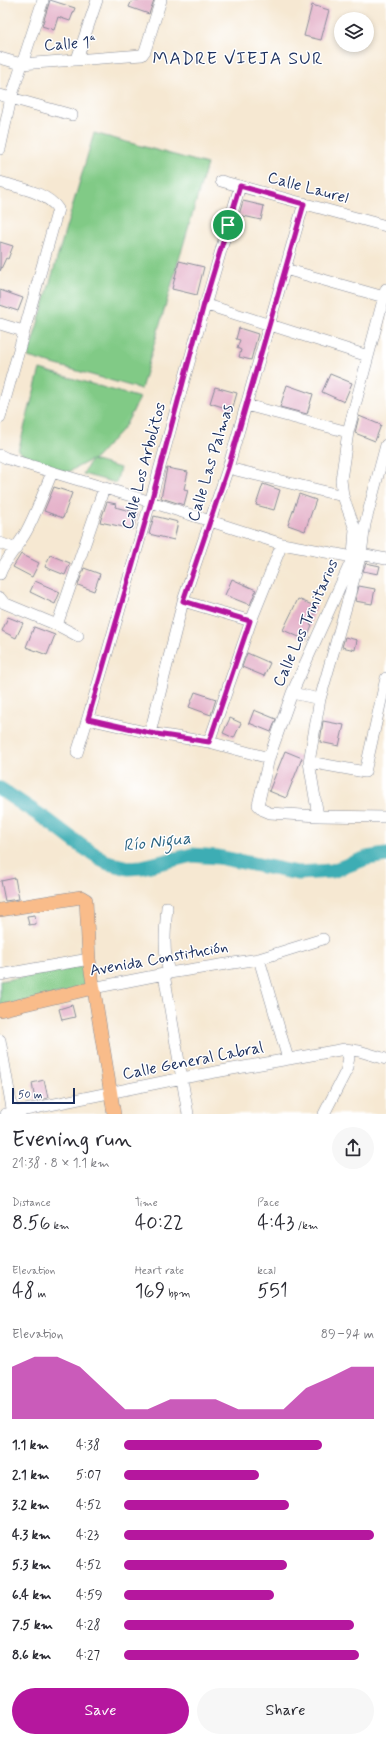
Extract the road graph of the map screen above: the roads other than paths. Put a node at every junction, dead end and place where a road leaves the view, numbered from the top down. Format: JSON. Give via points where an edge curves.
{"nodes":[{"id":1,"x":43,"y":0,"type":"edge"},
{"id":2,"x":97,"y":0,"type":"edge"},
{"id":3,"x":161,"y":0,"type":"edge"},
{"id":4,"x":0,"y":58,"type":"edge"},
{"id":5,"x":77,"y":59,"type":"junction"},
{"id":6,"x":22,"y":64,"type":"junction"},
{"id":7,"x":0,"y":95,"type":"edge"},
{"id":8,"x":11,"y":98,"type":"junction"},
{"id":9,"x":72,"y":115,"type":"dead end"},
{"id":10,"x":0,"y":149,"type":"edge"},
{"id":11,"x":221,"y":181,"type":"dead end"},
{"id":12,"x":0,"y":182,"type":"edge"},
{"id":13,"x":240,"y":186,"type":"junction"},
{"id":14,"x":304,"y":204,"type":"junction"},
{"id":15,"x":386,"y":226,"type":"edge"},
{"id":16,"x":285,"y":269,"type":"junction"},
{"id":17,"x":385,"y":293,"type":"edge"},
{"id":18,"x":204,"y":304,"type":"junction"},
{"id":19,"x":0,"y":324,"type":"edge"},
{"id":20,"x":269,"y":326,"type":"junction"},
{"id":21,"x":23,"y":332,"type":"junction"},
{"id":22,"x":368,"y":356,"type":"junction"},
{"id":23,"x":246,"y":405,"type":"junction"},
{"id":24,"x":0,"y":418,"type":"edge"},
{"id":25,"x":348,"y":432,"type":"junction"},
{"id":26,"x":386,"y":445,"type":"edge"},
{"id":27,"x":0,"y":455,"type":"edge"},
{"id":28,"x":228,"y":468,"type":"junction"},
{"id":29,"x":52,"y":473,"type":"junction"},
{"id":30,"x":104,"y":488,"type":"junction"},
{"id":31,"x":343,"y":496,"type":"junction"},
{"id":32,"x":151,"y":502,"type":"junction"},
{"id":33,"x":209,"y":522,"type":"junction"},
{"id":34,"x":0,"y":543,"type":"edge"},
{"id":35,"x":282,"y":544,"type":"junction"},
{"id":36,"x":16,"y":550,"type":"junction"},
{"id":37,"x":357,"y":555,"type":"junction"},
{"id":38,"x":386,"y":559,"type":"edge"},
{"id":39,"x":0,"y":574,"type":"edge"},
{"id":40,"x":0,"y":598,"type":"edge"},
{"id":41,"x":183,"y":601,"type":"junction"},
{"id":42,"x":250,"y":621,"type":"junction"},
{"id":43,"x":57,"y":625,"type":"junction"},
{"id":44,"x":78,"y":636,"type":"dead end"},
{"id":45,"x":386,"y":678,"type":"edge"},
{"id":46,"x":292,"y":693,"type":"junction"},
{"id":47,"x":320,"y":699,"type":"junction"},
{"id":48,"x":88,"y":719,"type":"junction"},
{"id":49,"x":150,"y":733,"type":"junction"},
{"id":50,"x":209,"y":742,"type":"junction"},
{"id":51,"x":77,"y":753,"type":"dead end"},
{"id":52,"x":269,"y":758,"type":"junction"},
{"id":53,"x":309,"y":762,"type":"junction"},
{"id":54,"x":318,"y":816,"type":"junction"},
{"id":55,"x":386,"y":817,"type":"edge"},
{"id":56,"x":167,"y":907,"type":"dead end"},
{"id":57,"x":0,"y":910,"type":"edge"},
{"id":58,"x":323,"y":939,"type":"dead end"},
{"id":59,"x":89,"y":959,"type":"junction"},
{"id":60,"x":259,"y":959,"type":"junction"},
{"id":61,"x":166,"y":974,"type":"junction"},
{"id":62,"x":0,"y":975,"type":"edge"},
{"id":63,"x":93,"y":988,"type":"junction"},
{"id":64,"x":0,"y":1010,"type":"edge"},
{"id":65,"x":0,"y":1040,"type":"edge"},
{"id":66,"x":346,"y":1049,"type":"junction"},
{"id":67,"x":288,"y":1059,"type":"junction"},
{"id":68,"x":386,"y":1059,"type":"edge"},
{"id":69,"x":182,"y":1078,"type":"junction"},
{"id":70,"x":111,"y":1093,"type":"junction"},
{"id":71,"x":11,"y":1114,"type":"edge"},
{"id":72,"x":114,"y":1114,"type":"edge"},
{"id":73,"x":188,"y":1114,"type":"edge"},
{"id":74,"x":324,"y":1114,"type":"edge"}],
"edges":[{"from":1,"to":6,"type":"street"},
{"from":2,"to":5,"type":"street"},
{"from":3,"to":5,"type":"street","name":"Calle 1ª","via":[[142,55]]},
{"from":4,"to":6,"type":"street","name":"Calle 1ª"},
{"from":5,"to":6,"type":"street","name":"Calle 1ª"},
{"from":6,"to":8,"type":"street"},
{"from":7,"to":8,"type":"street"},
{"from":8,"to":9,"type":"street"},
{"from":8,"to":10,"type":"street"},
{"from":11,"to":13,"type":"street","name":"Calle Laurel"},
{"from":12,"to":21,"type":"street","via":[[46,198],[58,209]]},
{"from":13,"to":14,"type":"street","name":"Calle Laurel"},
{"from":13,"to":18,"type":"street","name":"Calle Los Arbolitos"},
{"from":14,"to":15,"type":"street","name":"Calle Laurel"},
{"from":14,"to":16,"type":"street","name":"Calle Las Palmas"},
{"from":16,"to":17,"type":"street"},
{"from":16,"to":20,"type":"street","name":"Calle Las Palmas"},
{"from":17,"to":22,"type":"street","name":"Calle Los Trinitarios"},
{"from":18,"to":20,"type":"street"},
{"from":18,"to":32,"type":"street","name":"Calle Los Arbolitos"},
{"from":19,"to":21,"type":"street"},
{"from":20,"to":22,"type":"street"},
{"from":20,"to":23,"type":"street","name":"Calle Las Palmas"},
{"from":21,"to":24,"type":"street"},
{"from":22,"to":25,"type":"street","name":"Calle Los Trinitarios"},
{"from":23,"to":25,"type":"street"},
{"from":23,"to":28,"type":"street","name":"Calle Las Palmas"},
{"from":25,"to":31,"type":"street","name":"Calle Los Trinitarios","via":[[341,480]]},
{"from":26,"to":37,"type":"street"},
{"from":27,"to":29,"type":"street"},
{"from":28,"to":31,"type":"street"},
{"from":28,"to":33,"type":"street","name":"Calle Las Palmas"},
{"from":29,"to":30,"type":"street"},
{"from":29,"to":36,"type":"street"},
{"from":30,"to":32,"type":"street"},
{"from":30,"to":43,"type":"street"},
{"from":31,"to":37,"type":"street","name":"Calle Los Trinitarios","via":[[355,529]]},
{"from":32,"to":33,"type":"street"},
{"from":32,"to":48,"type":"street","name":"Calle Los Arbolitos"},
{"from":33,"to":35,"type":"street"},
{"from":33,"to":41,"type":"street","name":"Calle Las Palmas"},
{"from":34,"to":36,"type":"street"},
{"from":35,"to":37,"type":"street"},
{"from":35,"to":42,"type":"street"},
{"from":36,"to":39,"type":"street","via":[[2,567]]},
{"from":37,"to":38,"type":"street"},
{"from":37,"to":46,"type":"street","name":"Calle Los Trinitarios"},
{"from":37,"to":47,"type":"street"},
{"from":40,"to":43,"type":"street","via":[[4,603]]},
{"from":41,"to":42,"type":"street"},
{"from":41,"to":49,"type":"street","name":"Calle Las Palmas"},
{"from":42,"to":50,"type":"street"},
{"from":43,"to":44,"type":"street"},
{"from":45,"to":53,"type":"street","via":[[364,772]]},
{"from":46,"to":47,"type":"street"},
{"from":46,"to":52,"type":"street","name":"Calle Los Trinitarios"},
{"from":47,"to":53,"type":"street"},
{"from":48,"to":49,"type":"street"},
{"from":48,"to":51,"type":"street","name":"Calle Los Arbolitos"},
{"from":49,"to":50,"type":"street"},
{"from":50,"to":52,"type":"street"},
{"from":52,"to":54,"type":"street","name":"Calle Los Trinitarios","via":[[258,805],[270,813]]},
{"from":53,"to":54,"type":"street"},
{"from":54,"to":55,"type":"street"},
{"from":56,"to":61,"type":"street","via":[[164,943]]},
{"from":57,"to":59,"type":"main road","via":[[85,898]]},
{"from":58,"to":60,"type":"street","name":"Avenida Constitución"},
{"from":59,"to":62,"type":"street"},
{"from":59,"to":63,"type":"main road"},
{"from":60,"to":61,"type":"street","name":"Avenida Constitución"},
{"from":60,"to":67,"type":"street"},
{"from":61,"to":63,"type":"street","name":"Avenida Constitución"},
{"from":61,"to":69,"type":"street"},
{"from":63,"to":64,"type":"main road","name":"Avenida Constitución"},
{"from":63,"to":70,"type":"main road"},
{"from":65,"to":71,"type":"street"},
{"from":66,"to":67,"type":"street","name":"Calle General Cabral"},
{"from":66,"to":68,"type":"street","name":"Calle General Cabral"},
{"from":66,"to":74,"type":"street","via":[[349,1058],[346,1071]]},
{"from":67,"to":69,"type":"street","name":"Calle General Cabral"},
{"from":69,"to":70,"type":"street","name":"Calle General Cabral"},
{"from":69,"to":73,"type":"street"},
{"from":70,"to":71,"type":"street","name":"Calle General Cabral"},
{"from":70,"to":72,"type":"main road"}]}
